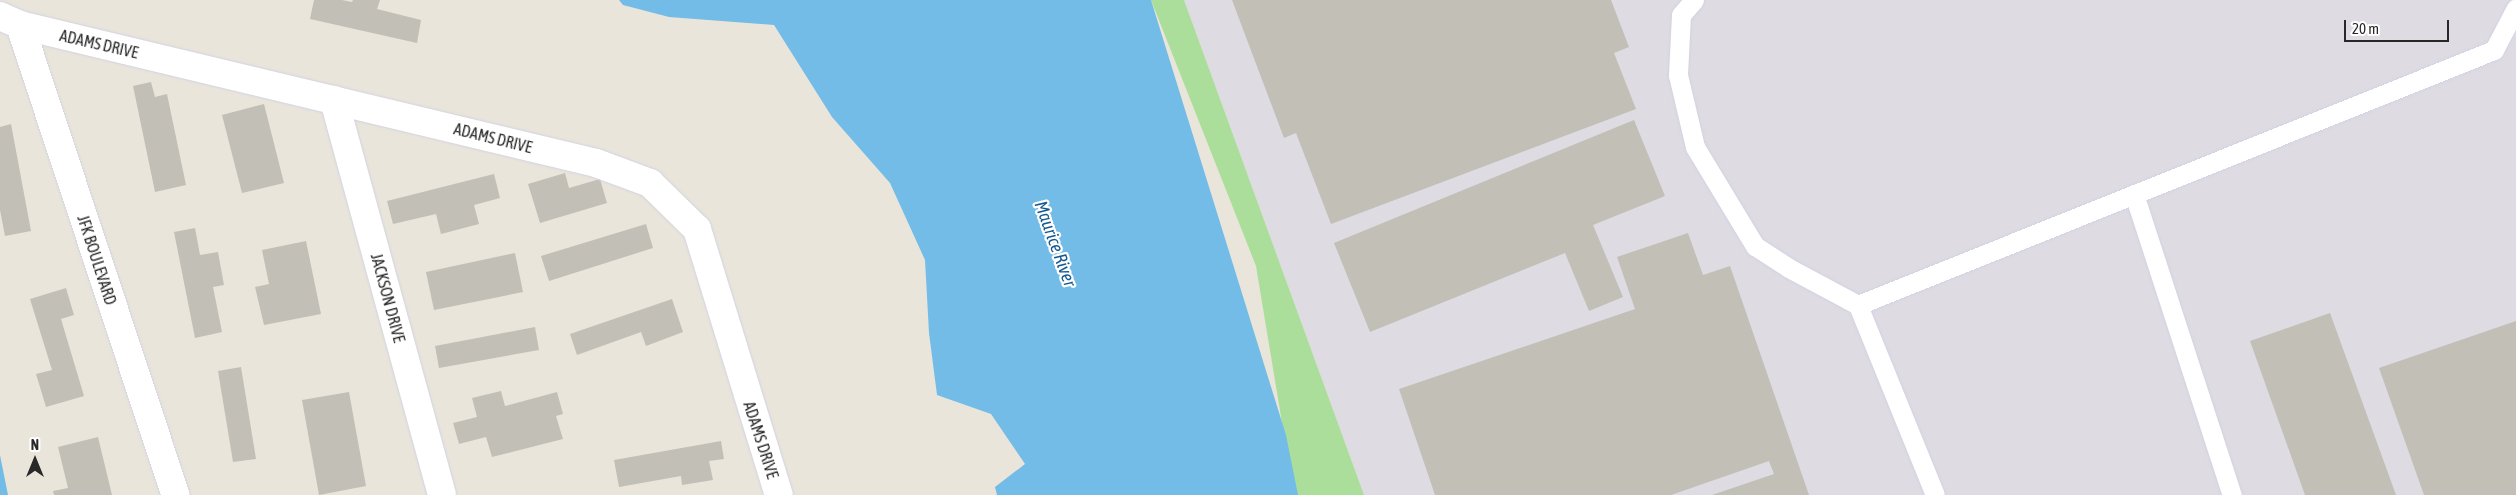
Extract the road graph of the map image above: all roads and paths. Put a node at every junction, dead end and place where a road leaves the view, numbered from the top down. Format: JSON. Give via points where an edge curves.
{"nodes":[{"id":1,"x":1694,"y":0,"type":"edge"},
{"id":2,"x":2513,"y":0,"type":"edge"},
{"id":3,"x":2516,"y":4,"type":"edge"},
{"id":4,"x":2516,"y":8,"type":"edge"},
{"id":5,"x":10,"y":20,"type":"edge"},
{"id":6,"x":334,"y":100,"type":"junction"},
{"id":7,"x":2134,"y":194,"type":"junction"},
{"id":8,"x":1858,"y":305,"type":"junction"},
{"id":9,"x":175,"y":495,"type":"edge"},
{"id":10,"x":442,"y":495,"type":"edge"},
{"id":11,"x":779,"y":495,"type":"edge"},
{"id":12,"x":1935,"y":495,"type":"edge"},
{"id":13,"x":2232,"y":495,"type":"edge"}],
"edges":[{"from":1,"to":8,"type":"lane","via":[[1681,15],[1678,74],[1695,146],[1756,246],[1789,268]]},
{"from":2,"to":3,"type":"lane"},
{"from":4,"to":7,"type":"lane","via":[[2494,50]]},
{"from":5,"to":6,"type":"street","name":"ADAMS DRIVE"},
{"from":5,"to":9,"type":"street","name":"JFK BOULEVARD"},
{"from":6,"to":10,"type":"street","name":"JACKSON DRIVE"},
{"from":6,"to":11,"type":"street","name":"ADAMS DRIVE","via":[[596,163],[650,183],[697,229]]},
{"from":7,"to":8,"type":"lane"},
{"from":7,"to":13,"type":"lane"},
{"from":8,"to":12,"type":"lane"}]}
